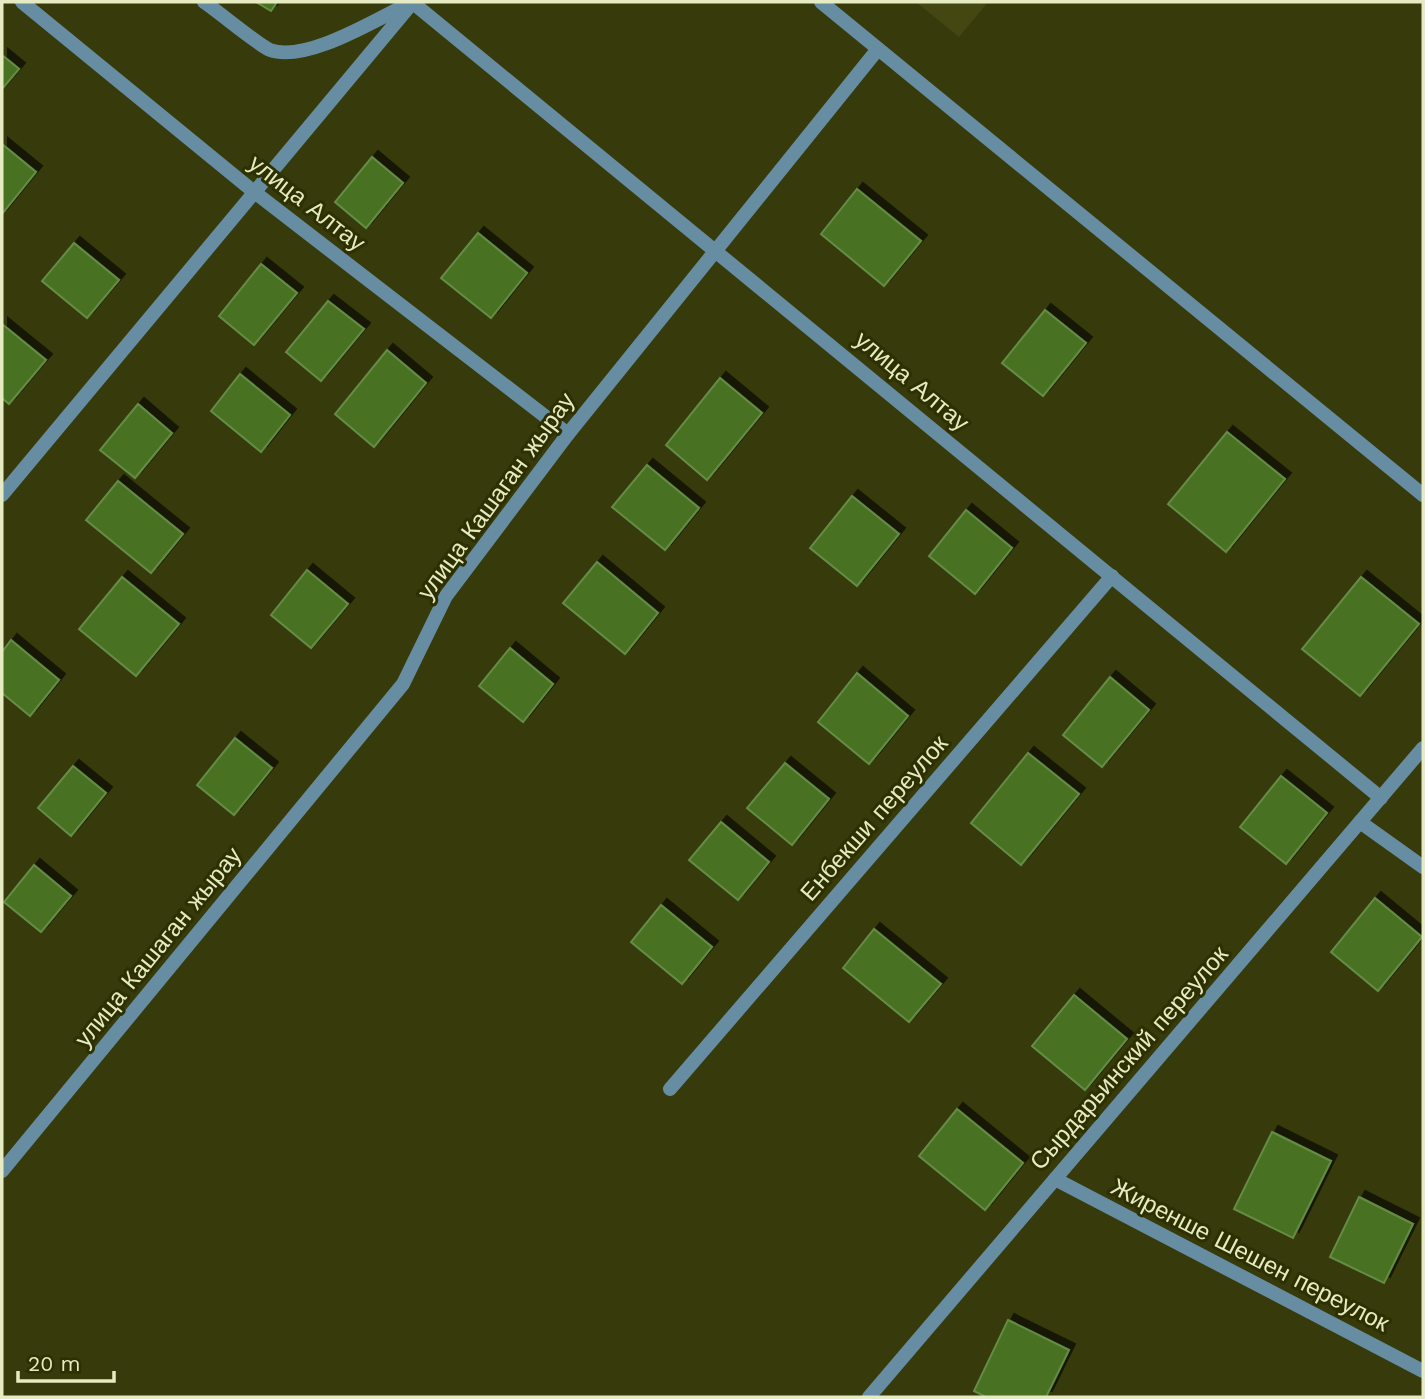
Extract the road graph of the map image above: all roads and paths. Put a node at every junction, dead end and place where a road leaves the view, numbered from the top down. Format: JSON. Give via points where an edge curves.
{"nodes":[{"id":1,"x":22,"y":2,"type":"edge"},
{"id":2,"x":204,"y":2,"type":"edge"},
{"id":3,"x":412,"y":2,"type":"edge"},
{"id":4,"x":821,"y":2,"type":"edge"},
{"id":5,"x":878,"y":49,"type":"junction"},
{"id":6,"x":253,"y":191,"type":"junction"},
{"id":7,"x":717,"y":249,"type":"junction"},
{"id":8,"x":568,"y":434,"type":"junction"},
{"id":9,"x":2,"y":495,"type":"edge"},
{"id":10,"x":1423,"y":495,"type":"edge"},
{"id":11,"x":1112,"y":576,"type":"junction"},
{"id":12,"x":1423,"y":748,"type":"edge"},
{"id":13,"x":1381,"y":798,"type":"junction"},
{"id":14,"x":1360,"y":822,"type":"junction"},
{"id":15,"x":1423,"y":867,"type":"edge"},
{"id":16,"x":670,"y":1089,"type":"dead end"},
{"id":17,"x":2,"y":1171,"type":"edge"},
{"id":18,"x":1055,"y":1180,"type":"junction"},
{"id":19,"x":1423,"y":1371,"type":"edge"},
{"id":20,"x":869,"y":1397,"type":"edge"}],
"edges":[{"from":1,"to":6,"type":"street","name":"улица Алтау"},
{"from":2,"to":3,"type":"street","via":[[268,49],[289,54],[313,48]]},
{"from":3,"to":6,"type":"street"},
{"from":3,"to":7,"type":"street","name":"улица Алтау"},
{"from":4,"to":5,"type":"street"},
{"from":5,"to":7,"type":"street","name":"улица Кашаган жырау"},
{"from":5,"to":10,"type":"street"},
{"from":6,"to":8,"type":"street","name":"улица Алтау"},
{"from":6,"to":9,"type":"street"},
{"from":7,"to":8,"type":"street","name":"улица Кашаган жырау"},
{"from":7,"to":11,"type":"street","name":"улица Алтау"},
{"from":8,"to":17,"type":"street","name":"улица Кашаган жырау","via":[[446,596],[403,684]]},
{"from":11,"to":13,"type":"street","name":"улица Алтау"},
{"from":11,"to":16,"type":"street","name":"Енбекши переулок"},
{"from":12,"to":13,"type":"street","name":"Сырдарьинский переулок"},
{"from":13,"to":14,"type":"street","name":"Сырдарьинский переулок"},
{"from":14,"to":15,"type":"street"},
{"from":14,"to":18,"type":"street","name":"Сырдарьинский переулок"},
{"from":18,"to":19,"type":"street","name":"Жиренше Шешен переулок"},
{"from":18,"to":20,"type":"street","name":"Сырдарьинский переулок"}]}
